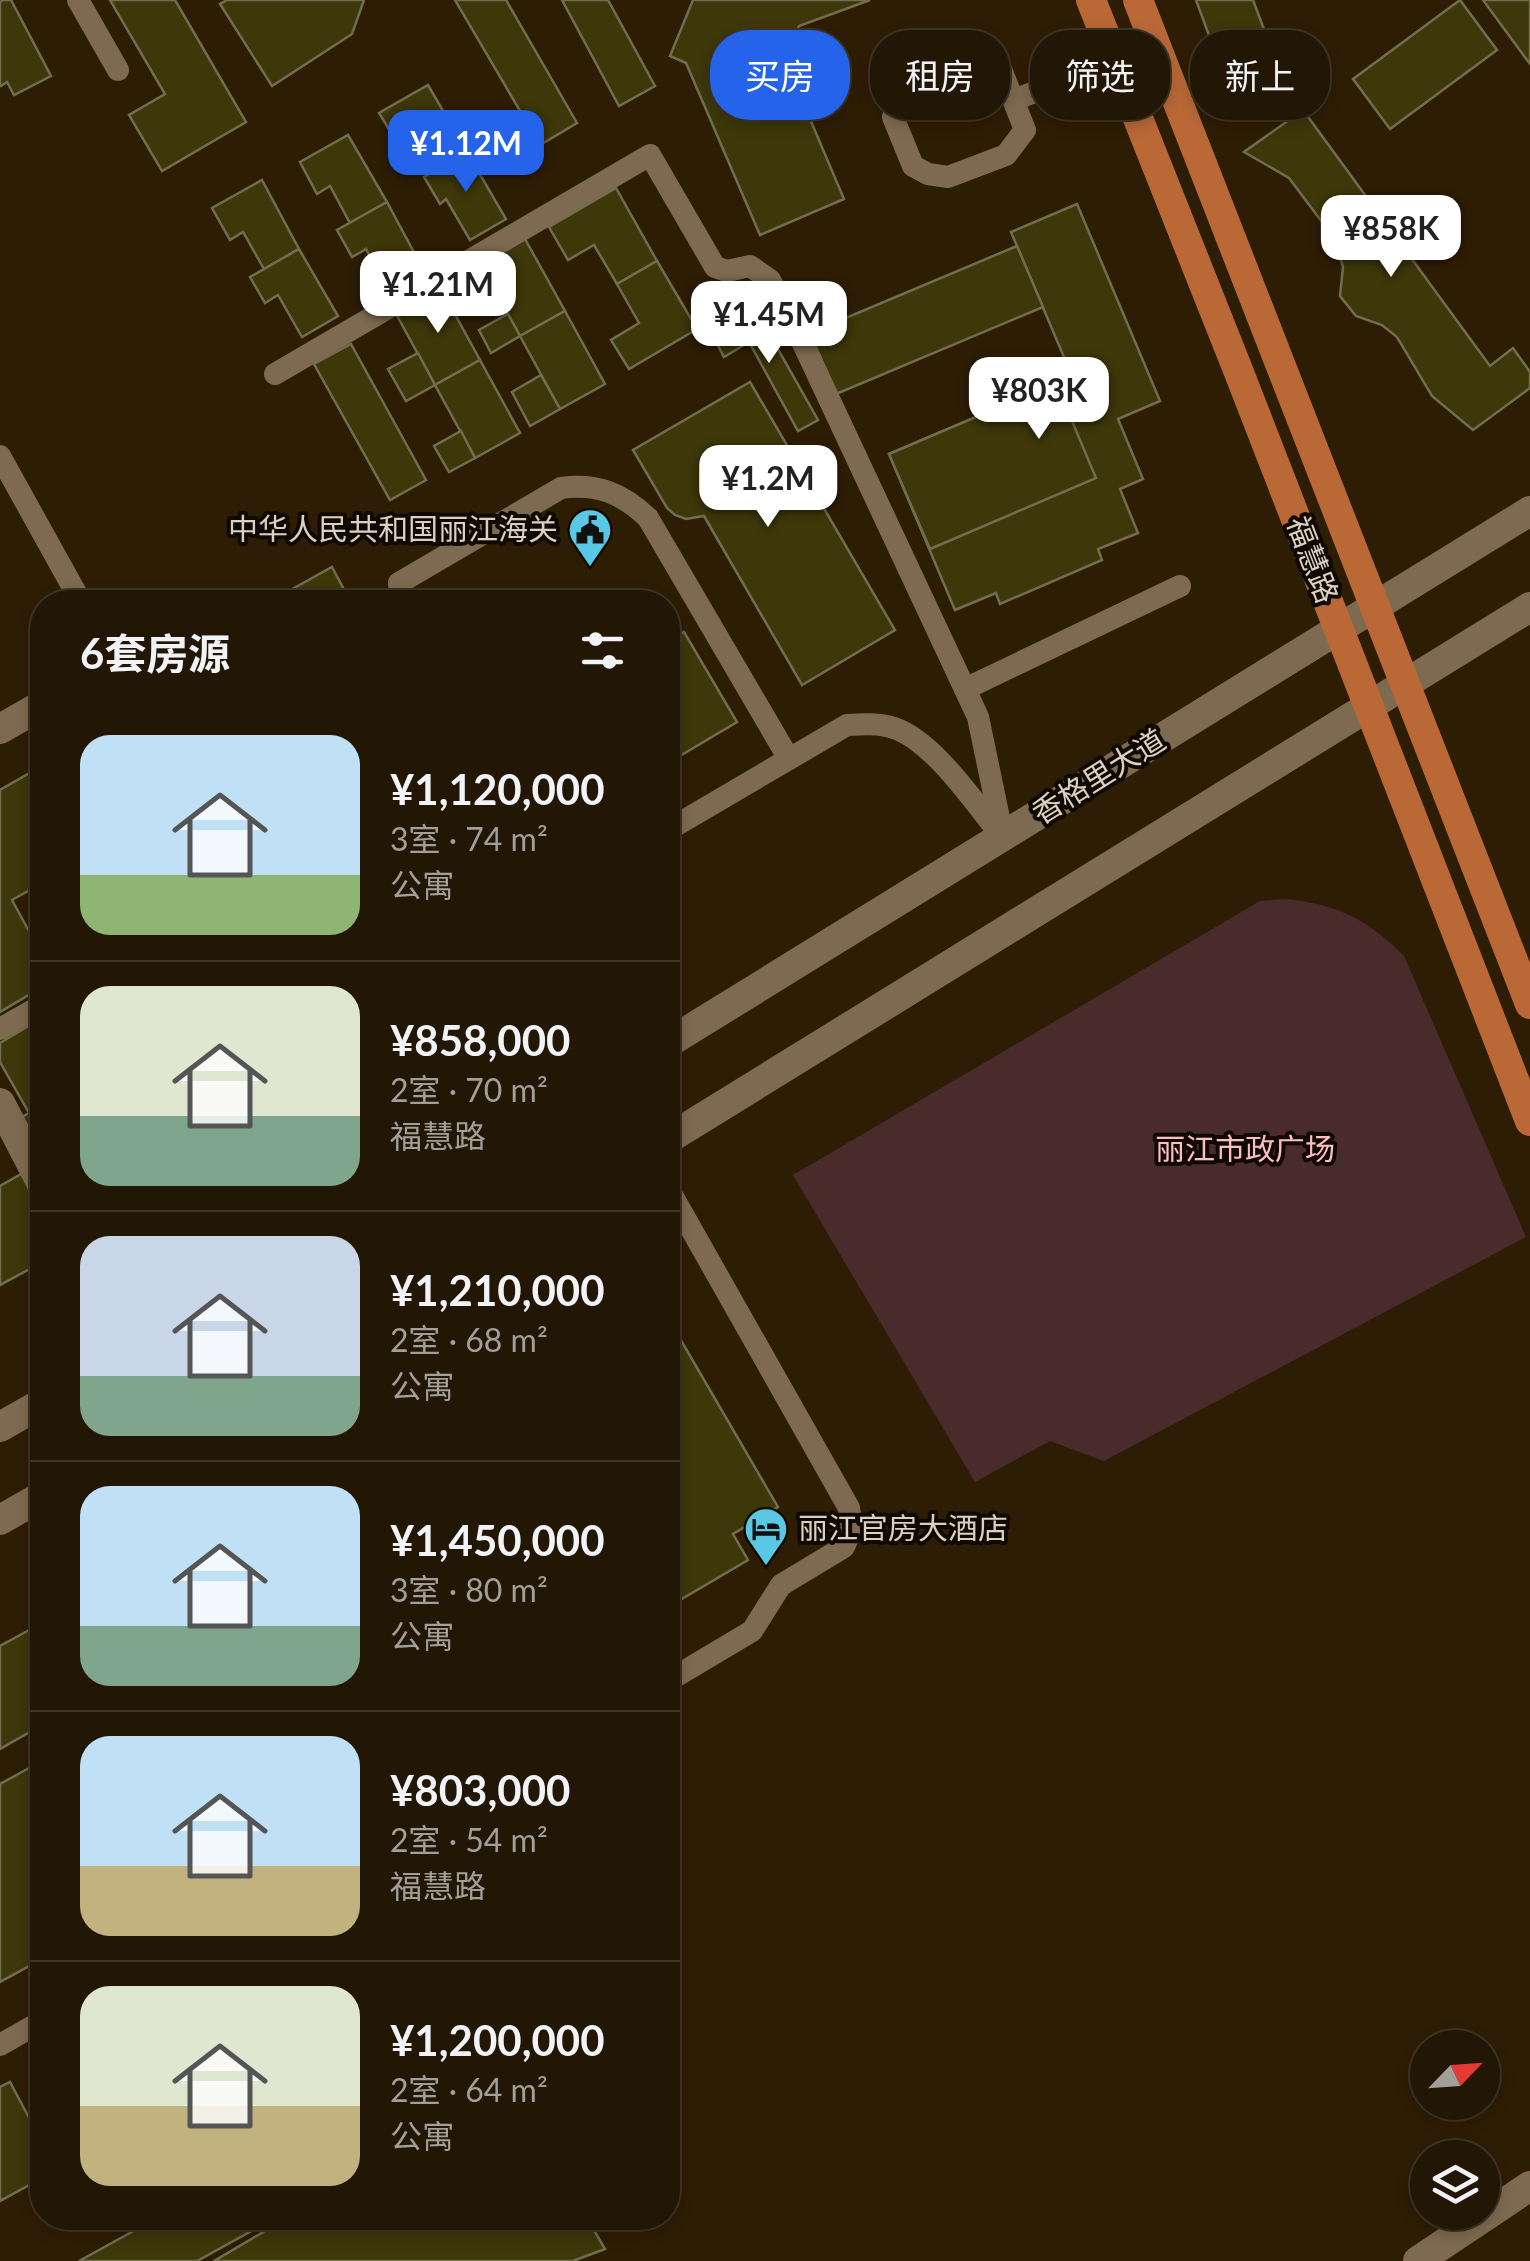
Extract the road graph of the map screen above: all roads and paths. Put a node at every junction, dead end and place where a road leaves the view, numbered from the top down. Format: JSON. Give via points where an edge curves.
{"nodes":[{"id":1,"x":78,"y":0,"type":"edge"},
{"id":2,"x":1091,"y":0,"type":"edge"},
{"id":3,"x":1138,"y":0,"type":"edge"},
{"id":4,"x":1103,"y":30,"type":"edge"},
{"id":5,"x":118,"y":70,"type":"dead end"},
{"id":6,"x":1030,"y":94,"type":"edge"},
{"id":7,"x":1014,"y":100,"type":"junction"},
{"id":8,"x":1139,"y":120,"type":"edge"},
{"id":9,"x":274,"y":374,"type":"dead end"},
{"id":10,"x":0,"y":456,"type":"edge"},
{"id":11,"x":1530,"y":511,"type":"edge"},
{"id":12,"x":1180,"y":586,"type":"dead end"},
{"id":13,"x":74,"y":590,"type":"edge"},
{"id":14,"x":399,"y":590,"type":"edge"},
{"id":15,"x":1376,"y":606,"type":"junction"},
{"id":16,"x":1530,"y":607,"type":"edge"},
{"id":17,"x":1338,"y":629,"type":"junction"},
{"id":18,"x":1406,"y":684,"type":"junction"},
{"id":19,"x":965,"y":689,"type":"junction"},
{"id":20,"x":1368,"y":706,"type":"junction"},
{"id":21,"x":30,"y":713,"type":"edge"},
{"id":22,"x":0,"y":729,"type":"edge"},
{"id":23,"x":788,"y":760,"type":"junction"},
{"id":24,"x":680,"y":823,"type":"edge"},
{"id":25,"x":1003,"y":836,"type":"junction"},
{"id":26,"x":1530,"y":1004,"type":"edge"},
{"id":27,"x":30,"y":1011,"type":"edge"},
{"id":28,"x":0,"y":1029,"type":"edge"},
{"id":29,"x":680,"y":1036,"type":"edge"},
{"id":30,"x":0,"y":1103,"type":"edge"},
{"id":31,"x":1530,"y":1120,"type":"edge"},
{"id":32,"x":680,"y":1131,"type":"edge"},
{"id":33,"x":30,"y":1161,"type":"edge"},
{"id":34,"x":680,"y":1209,"type":"edge"},
{"id":35,"x":30,"y":1409,"type":"edge"},
{"id":36,"x":0,"y":1427,"type":"edge"},
{"id":37,"x":30,"y":1503,"type":"edge"},
{"id":38,"x":0,"y":1520,"type":"edge"},
{"id":39,"x":680,"y":1673,"type":"edge"},
{"id":40,"x":30,"y":2028,"type":"edge"},
{"id":41,"x":0,"y":2044,"type":"edge"},
{"id":42,"x":1530,"y":2186,"type":"edge"},
{"id":43,"x":1418,"y":2261,"type":"edge"}],
"edges":[{"from":1,"to":5,"type":"lane"},
{"from":2,"to":4,"type":"main road","name":"福慧路"},
{"from":3,"to":15,"type":"main road","name":"福慧路"},
{"from":6,"to":7,"type":"lane"},
{"from":7,"to":7,"type":"lane","via":[[1001,69],[982,55],[914,80],[893,117],[912,166],[948,178],[1006,155],[1025,130]]},
{"from":8,"to":17,"type":"main road","name":"福慧路"},
{"from":9,"to":19,"type":"lane","via":[[650,154],[715,268],[750,266],[770,280]]},
{"from":10,"to":13,"type":"lane"},
{"from":11,"to":15,"type":"main road","name":"香格里大道"},
{"from":12,"to":19,"type":"lane"},
{"from":14,"to":23,"type":"lane","via":[[399,583],[561,488],[616,493],[648,518]]},
{"from":15,"to":17,"type":"main road","name":"香格里大道"},
{"from":15,"to":18,"type":"main road","name":"福慧路"},
{"from":16,"to":18,"type":"main road"},
{"from":17,"to":20,"type":"main road","name":"福慧路"},
{"from":17,"to":25,"type":"main road","name":"香格里大道"},
{"from":18,"to":20,"type":"main road"},
{"from":18,"to":26,"type":"main road","name":"福慧路"},
{"from":19,"to":25,"type":"lane","via":[[978,717]]},
{"from":20,"to":31,"type":"main road","name":"福慧路"},
{"from":20,"to":32,"type":"main road"},
{"from":21,"to":22,"type":"main road"},
{"from":23,"to":24,"type":"lane"},
{"from":23,"to":25,"type":"lane","via":[[847,725],[892,727],[928,749]]},
{"from":25,"to":29,"type":"main road","name":"香格里大道"},
{"from":27,"to":28,"type":"lane"},
{"from":30,"to":33,"type":"main road"},
{"from":34,"to":39,"type":"lane","via":[[849,1508],[852,1528],[844,1547],[781,1585],[752,1631]]},
{"from":35,"to":36,"type":"main road"},
{"from":37,"to":38,"type":"main road"},
{"from":40,"to":41,"type":"lane"},
{"from":42,"to":43,"type":"main road"}]}
